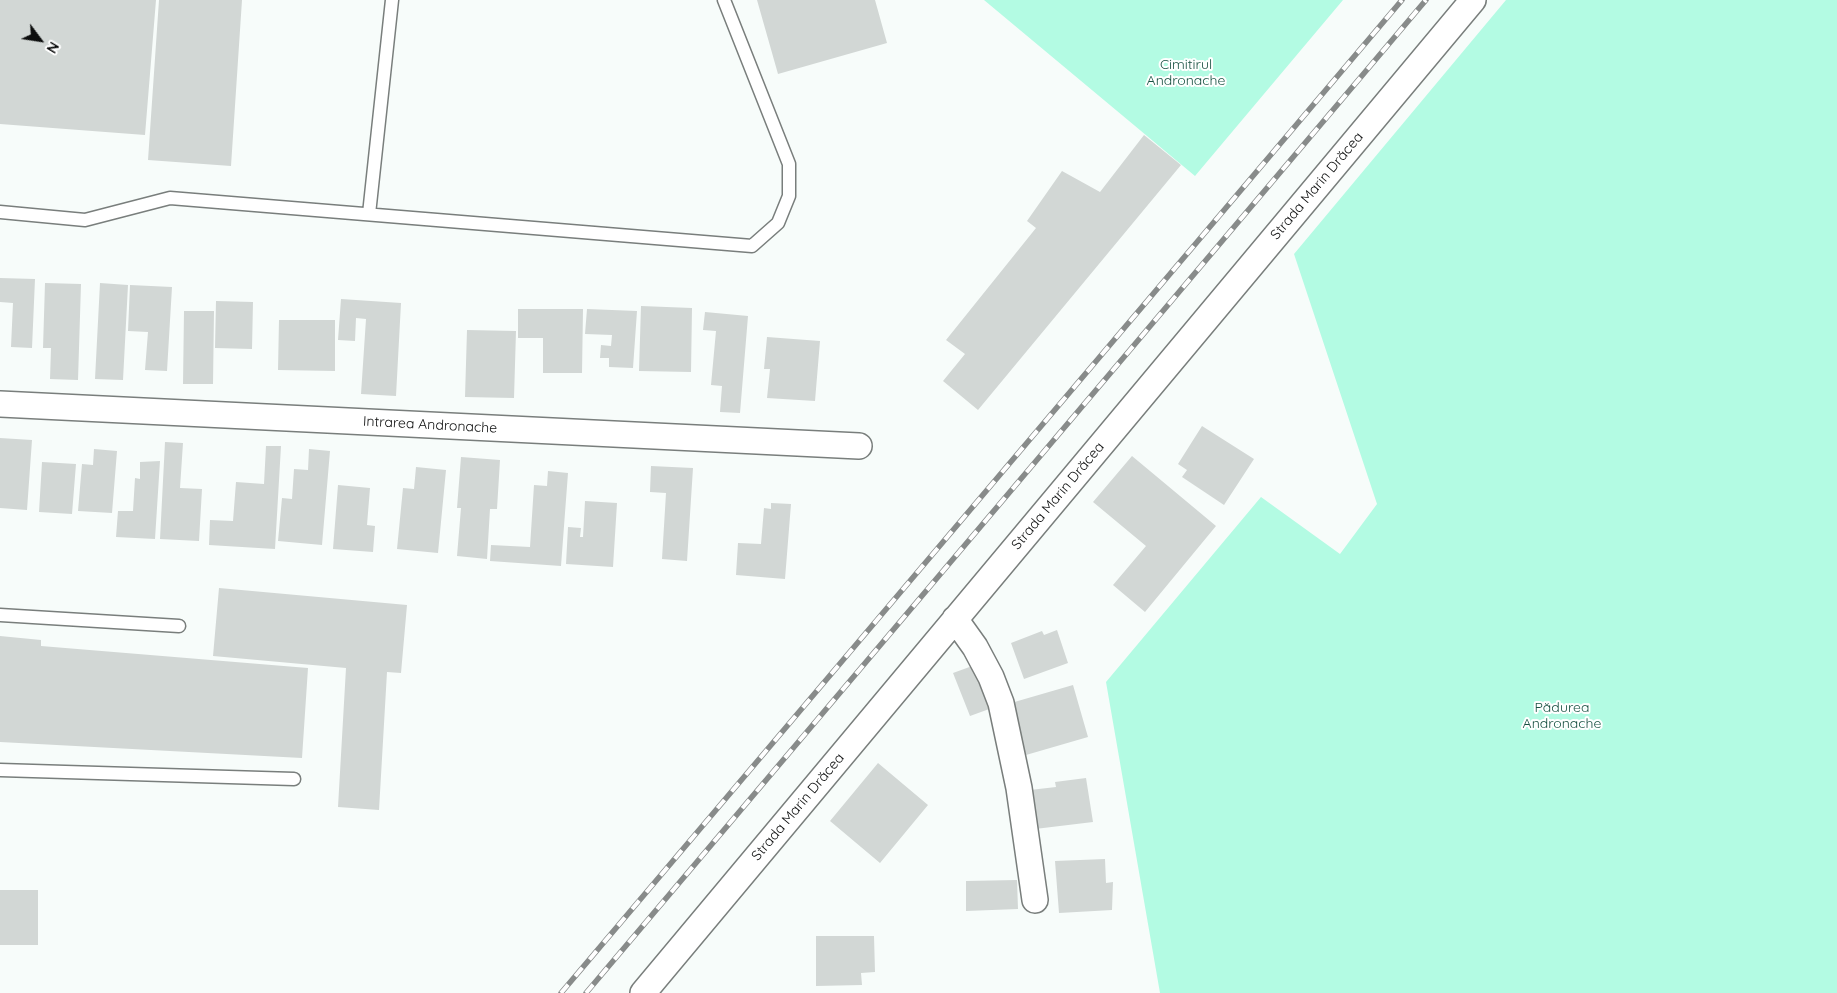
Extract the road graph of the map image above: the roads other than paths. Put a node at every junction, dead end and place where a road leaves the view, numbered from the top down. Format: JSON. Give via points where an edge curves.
{"nodes":[{"id":1,"x":392,"y":0,"type":"edge"},
{"id":2,"x":724,"y":0,"type":"edge"},
{"id":3,"x":1473,"y":0,"type":"edge"},
{"id":4,"x":0,"y":212,"type":"edge"},
{"id":5,"x":369,"y":214,"type":"junction"},
{"id":6,"x":0,"y":404,"type":"edge"},
{"id":7,"x":859,"y":446,"type":"dead end"},
{"id":8,"x":0,"y":615,"type":"edge"},
{"id":9,"x":955,"y":619,"type":"junction"},
{"id":10,"x":179,"y":626,"type":"dead end"},
{"id":11,"x":0,"y":770,"type":"edge"},
{"id":12,"x":294,"y":779,"type":"dead end"},
{"id":13,"x":1035,"y":900,"type":"dead end"},
{"id":14,"x":643,"y":993,"type":"edge"}],
"edges":[{"from":1,"to":5,"type":"lane"},
{"from":2,"to":5,"type":"lane","via":[[789,164],[788,196],[778,223],[752,246]]},
{"from":3,"to":9,"type":"street","name":"Strada Marin Drăcea"},
{"from":4,"to":5,"type":"lane","via":[[85,220],[170,198]]},
{"from":6,"to":7,"type":"street","name":"Intrarea Andronache"},
{"from":8,"to":10,"type":"lane"},
{"from":9,"to":13,"type":"street","via":[[991,676],[1001,704],[1019,788]]},
{"from":9,"to":14,"type":"street","name":"Strada Marin Drăcea"},
{"from":11,"to":12,"type":"lane"}]}
